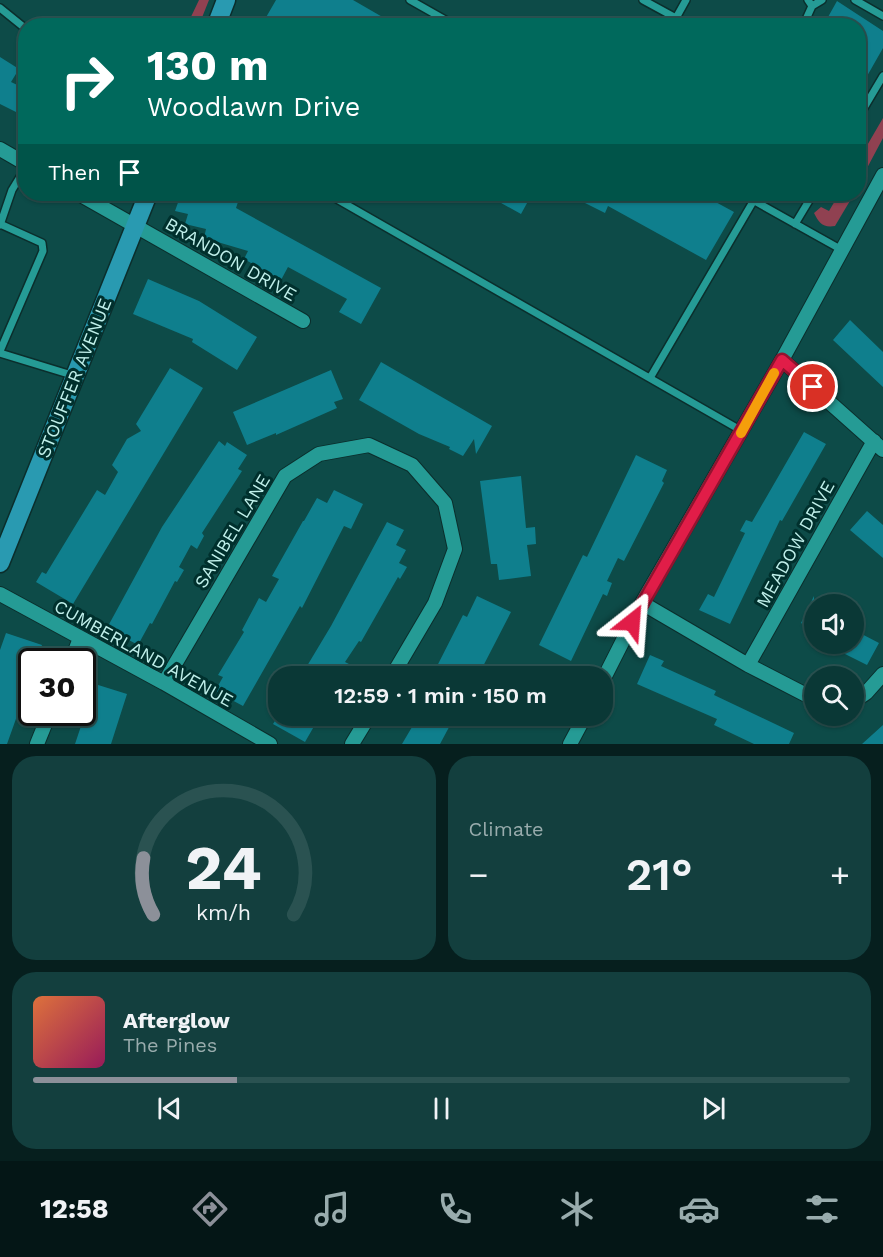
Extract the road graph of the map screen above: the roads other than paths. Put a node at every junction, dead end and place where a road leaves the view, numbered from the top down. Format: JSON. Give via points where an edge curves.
{"nodes":[{"id":1,"x":226,"y":0,"type":"edge"},
{"id":2,"x":410,"y":0,"type":"edge"},
{"id":3,"x":643,"y":0,"type":"edge"},
{"id":4,"x":686,"y":0,"type":"edge"},
{"id":5,"x":822,"y":0,"type":"edge"},
{"id":6,"x":855,"y":0,"type":"edge"},
{"id":7,"x":653,"y":2,"type":"edge"},
{"id":8,"x":810,"y":3,"type":"edge"},
{"id":9,"x":0,"y":9,"type":"edge"},
{"id":10,"x":883,"y":16,"type":"edge"},
{"id":11,"x":219,"y":18,"type":"edge"},
{"id":12,"x":442,"y":18,"type":"edge"},
{"id":13,"x":805,"y":18,"type":"edge"},
{"id":14,"x":18,"y":23,"type":"edge"},
{"id":15,"x":883,"y":76,"type":"edge"},
{"id":16,"x":866,"y":105,"type":"edge"},
{"id":17,"x":1,"y":152,"type":"edge"},
{"id":18,"x":18,"y":161,"type":"edge"},
{"id":19,"x":18,"y":179,"type":"edge"},
{"id":20,"x":881,"y":185,"type":"edge"},
{"id":21,"x":92,"y":201,"type":"edge"},
{"id":22,"x":145,"y":201,"type":"edge"},
{"id":23,"x":340,"y":201,"type":"edge"},
{"id":24,"x":753,"y":201,"type":"edge"},
{"id":25,"x":756,"y":201,"type":"edge"},
{"id":26,"x":809,"y":201,"type":"edge"},
{"id":27,"x":795,"y":224,"type":"junction"},
{"id":28,"x":0,"y":225,"type":"edge"},
{"id":29,"x":135,"y":225,"type":"junction"},
{"id":30,"x":842,"y":250,"type":"junction"},
{"id":31,"x":303,"y":321,"type":"dead end"},
{"id":32,"x":0,"y":352,"type":"edge"},
{"id":33,"x":782,"y":360,"type":"junction"},
{"id":34,"x":75,"y":376,"type":"junction"},
{"id":35,"x":650,"y":378,"type":"junction"},
{"id":36,"x":742,"y":430,"type":"junction"},
{"id":37,"x":878,"y":446,"type":"edge"},
{"id":38,"x":0,"y":563,"type":"edge"},
{"id":39,"x":0,"y":594,"type":"edge"},
{"id":40,"x":642,"y":603,"type":"junction"},
{"id":41,"x":81,"y":638,"type":"junction"},
{"id":42,"x":77,"y":648,"type":"edge"},
{"id":43,"x":748,"y":665,"type":"junction"},
{"id":44,"x":398,"y":666,"type":"edge"},
{"id":45,"x":610,"y":666,"type":"edge"},
{"id":46,"x":883,"y":674,"type":"edge"},
{"id":47,"x":164,"y":683,"type":"junction"},
{"id":48,"x":804,"y":694,"type":"edge"},
{"id":49,"x":864,"y":694,"type":"edge"},
{"id":50,"x":44,"y":726,"type":"edge"},
{"id":51,"x":363,"y":726,"type":"edge"},
{"id":52,"x":580,"y":726,"type":"edge"},
{"id":53,"x":251,"y":739,"type":"edge"},
{"id":54,"x":37,"y":744,"type":"edge"},
{"id":55,"x":270,"y":744,"type":"edge"},
{"id":56,"x":352,"y":744,"type":"edge"},
{"id":57,"x":570,"y":744,"type":"edge"}],
"edges":[{"from":1,"to":11,"type":"street"},
{"from":2,"to":12,"type":"lane"},
{"from":3,"to":7,"type":"lane"},
{"from":4,"to":7,"type":"lane","via":[[676,18]]},
{"from":5,"to":8,"type":"lane"},
{"from":6,"to":10,"type":"lane"},
{"from":8,"to":13,"type":"lane"},
{"from":9,"to":14,"type":"lane"},
{"from":15,"to":16,"type":"lane"},
{"from":17,"to":18,"type":"street"},
{"from":19,"to":28,"type":"lane"},
{"from":20,"to":30,"type":"street"},
{"from":21,"to":29,"type":"street","name":"BRANDON DRIVE"},
{"from":22,"to":29,"type":"street","name":"STOUFFER AVENUE"},
{"from":23,"to":35,"type":"lane"},
{"from":24,"to":35,"type":"lane"},
{"from":25,"to":27,"type":"lane"},
{"from":26,"to":27,"type":"lane"},
{"from":27,"to":30,"type":"lane"},
{"from":28,"to":32,"type":"lane","via":[[34,238],[42,243],[43,251]]},
{"from":29,"to":31,"type":"street","name":"BRANDON DRIVE"},
{"from":29,"to":34,"type":"street","name":"STOUFFER AVENUE"},
{"from":30,"to":33,"type":"street"},
{"from":32,"to":34,"type":"lane"},
{"from":33,"to":36,"type":"street"},
{"from":33,"to":37,"type":"street"},
{"from":34,"to":38,"type":"street","name":"STOUFFER AVENUE"},
{"from":35,"to":36,"type":"lane"},
{"from":36,"to":40,"type":"street"},
{"from":37,"to":43,"type":"street","name":"MEADOW DRIVE"},
{"from":39,"to":41,"type":"street","name":"CUMBERLAND AVENUE"},
{"from":40,"to":43,"type":"street"},
{"from":40,"to":45,"type":"street"},
{"from":41,"to":42,"type":"street"},
{"from":41,"to":47,"type":"street","name":"CUMBERLAND AVENUE"},
{"from":43,"to":48,"type":"street"},
{"from":44,"to":47,"type":"street","name":"SANIBEL LANE","via":[[435,603],[455,549],[445,503],[412,465],[369,445],[319,454],[285,476]]},
{"from":46,"to":49,"type":"street"},
{"from":47,"to":53,"type":"street","name":"CUMBERLAND AVENUE"},
{"from":50,"to":54,"type":"street"},
{"from":51,"to":56,"type":"street"},
{"from":52,"to":57,"type":"street"},
{"from":53,"to":55,"type":"street","name":"CUMBERLAND AVENUE"}]}
